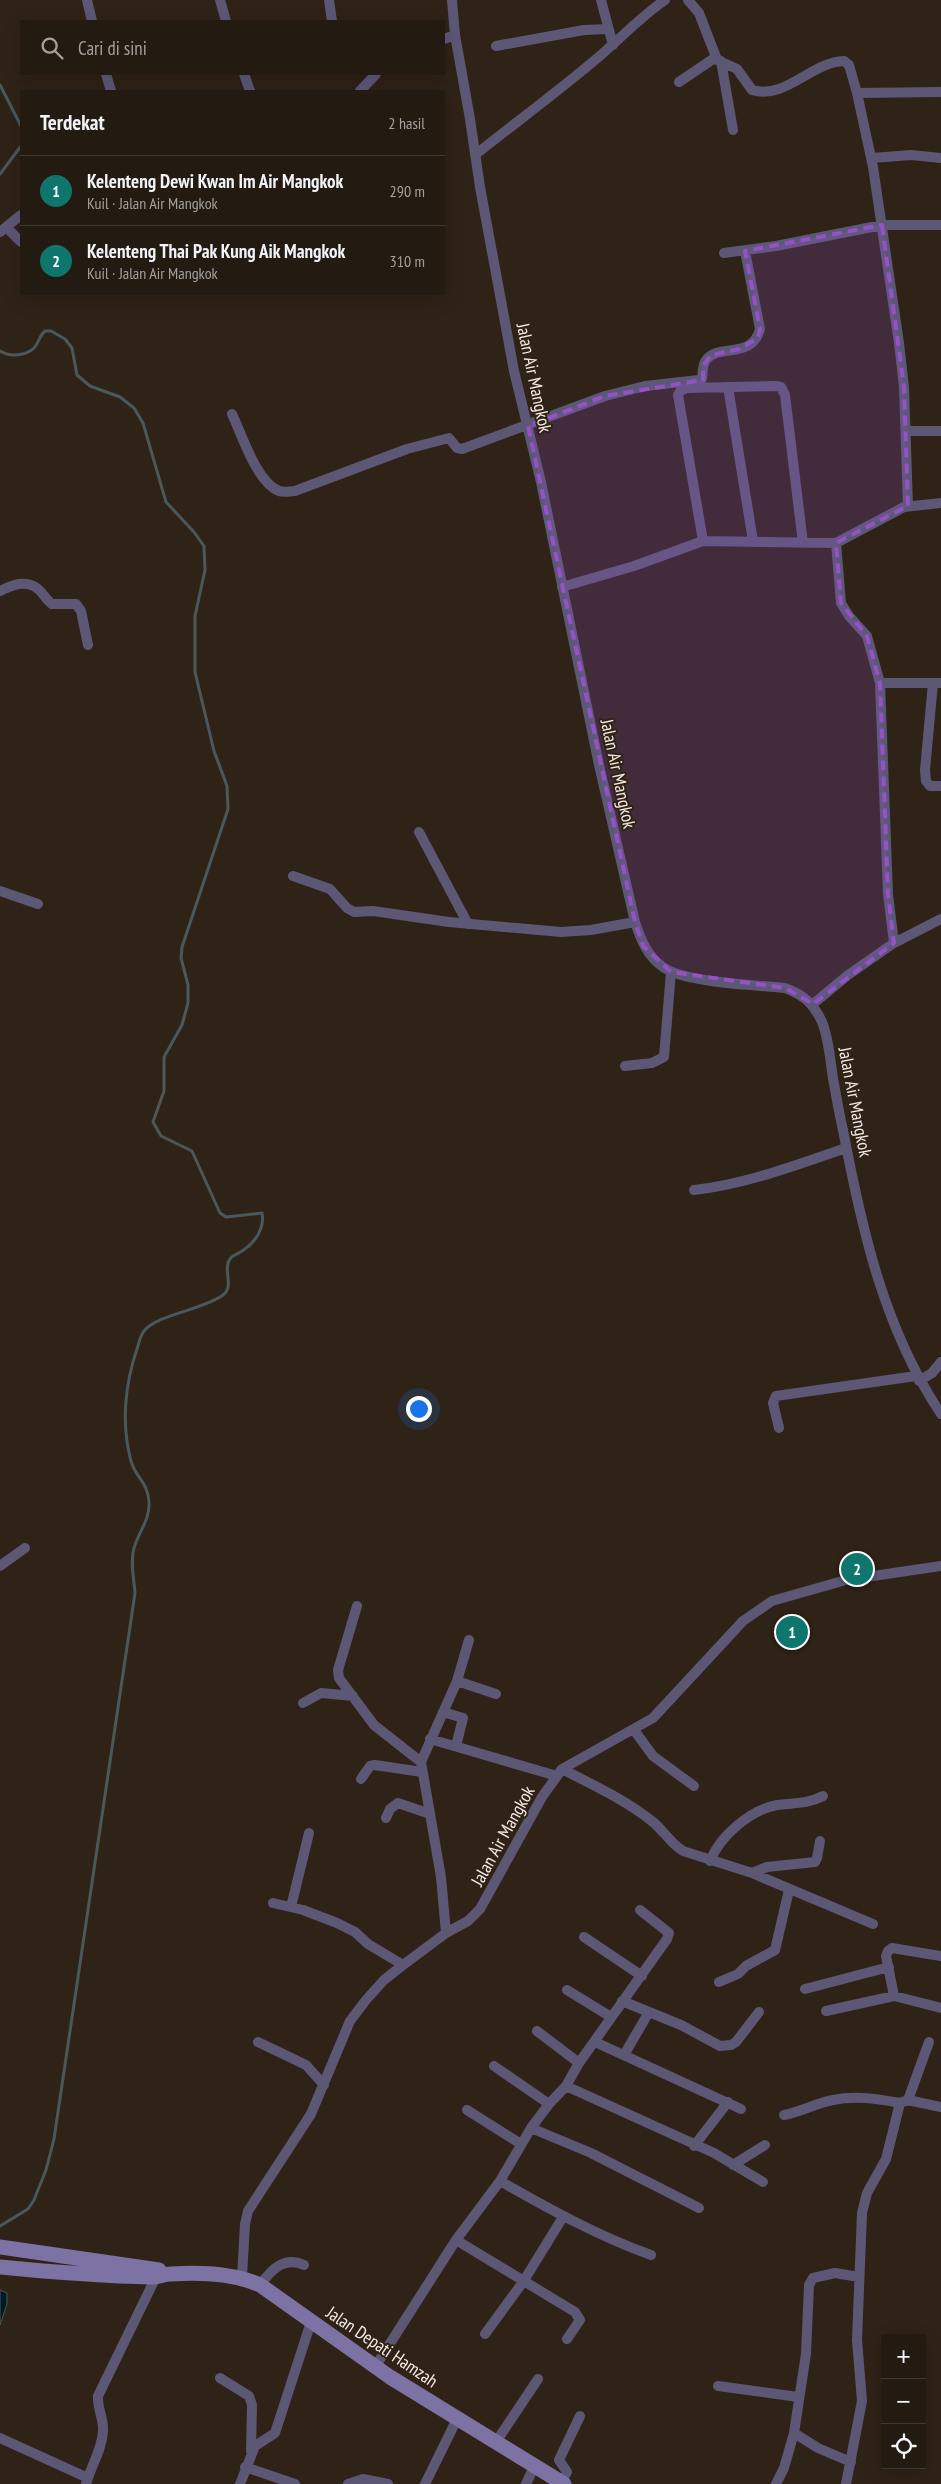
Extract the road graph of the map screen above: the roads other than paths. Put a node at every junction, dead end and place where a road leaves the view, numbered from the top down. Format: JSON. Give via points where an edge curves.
{"nodes":[{"id":1,"x":87,"y":0,"type":"edge"},
{"id":2,"x":220,"y":0,"type":"edge"},
{"id":3,"x":329,"y":0,"type":"edge"},
{"id":4,"x":452,"y":0,"type":"edge"},
{"id":5,"x":601,"y":0,"type":"edge"},
{"id":6,"x":665,"y":0,"type":"edge"},
{"id":7,"x":688,"y":0,"type":"edge"},
{"id":8,"x":92,"y":20,"type":"edge"},
{"id":9,"x":226,"y":20,"type":"edge"},
{"id":10,"x":332,"y":20,"type":"edge"},
{"id":11,"x":608,"y":28,"type":"junction"},
{"id":12,"x":455,"y":35,"type":"junction"},
{"id":13,"x":445,"y":39,"type":"edge"},
{"id":14,"x":614,"y":45,"type":"junction"},
{"id":15,"x":496,"y":46,"type":"dead end"},
{"id":16,"x":718,"y":60,"type":"junction"},
{"id":17,"x":106,"y":75,"type":"edge"},
{"id":18,"x":244,"y":75,"type":"edge"},
{"id":19,"x":375,"y":75,"type":"edge"},
{"id":20,"x":679,"y":82,"type":"dead end"},
{"id":21,"x":111,"y":90,"type":"edge"},
{"id":22,"x":250,"y":90,"type":"edge"},
{"id":23,"x":361,"y":90,"type":"edge"},
{"id":24,"x":941,"y":92,"type":"edge"},
{"id":25,"x":857,"y":93,"type":"junction"},
{"id":26,"x":733,"y":130,"type":"dead end"},
{"id":27,"x":475,"y":155,"type":"junction"},
{"id":28,"x":872,"y":158,"type":"junction"},
{"id":29,"x":941,"y":158,"type":"edge"},
{"id":30,"x":20,"y":216,"type":"edge"},
{"id":31,"x":882,"y":225,"type":"junction"},
{"id":32,"x":941,"y":225,"type":"edge"},
{"id":33,"x":4,"y":230,"type":"edge"},
{"id":34,"x":20,"y":241,"type":"edge"},
{"id":35,"x":745,"y":251,"type":"junction"},
{"id":36,"x":724,"y":253,"type":"dead end"},
{"id":37,"x":728,"y":387,"type":"junction"},
{"id":38,"x":232,"y":414,"type":"dead end"},
{"id":39,"x":528,"y":426,"type":"junction"},
{"id":40,"x":906,"y":431,"type":"junction"},
{"id":41,"x":941,"y":431,"type":"edge"},
{"id":42,"x":941,"y":503,"type":"edge"},
{"id":43,"x":908,"y":506,"type":"junction"},
{"id":44,"x":703,"y":541,"type":"junction"},
{"id":45,"x":754,"y":541,"type":"junction"},
{"id":46,"x":803,"y":543,"type":"junction"},
{"id":47,"x":836,"y":543,"type":"junction"},
{"id":48,"x":562,"y":587,"type":"junction"},
{"id":49,"x":0,"y":592,"type":"edge"},
{"id":50,"x":88,"y":645,"type":"dead end"},
{"id":51,"x":880,"y":683,"type":"junction"},
{"id":52,"x":937,"y":683,"type":"edge"},
{"id":53,"x":941,"y":786,"type":"edge"},
{"id":54,"x":419,"y":832,"type":"dead end"},
{"id":55,"x":293,"y":876,"type":"dead end"},
{"id":56,"x":0,"y":891,"type":"edge"},
{"id":57,"x":38,"y":904,"type":"dead end"},
{"id":58,"x":941,"y":920,"type":"edge"},
{"id":59,"x":635,"y":922,"type":"junction"},
{"id":60,"x":468,"y":924,"type":"junction"},
{"id":61,"x":894,"y":943,"type":"junction"},
{"id":62,"x":671,"y":972,"type":"junction"},
{"id":63,"x":813,"y":1004,"type":"junction"},
{"id":64,"x":625,"y":1066,"type":"dead end"},
{"id":65,"x":846,"y":1148,"type":"junction"},
{"id":66,"x":694,"y":1190,"type":"dead end"},
{"id":67,"x":941,"y":1362,"type":"edge"},
{"id":68,"x":918,"y":1378,"type":"junction"},
{"id":69,"x":941,"y":1414,"type":"edge"},
{"id":70,"x":779,"y":1428,"type":"dead end"},
{"id":71,"x":25,"y":1548,"type":"dead end"},
{"id":72,"x":0,"y":1566,"type":"edge"},
{"id":73,"x":941,"y":1566,"type":"edge"},
{"id":74,"x":357,"y":1606,"type":"dead end"},
{"id":75,"x":469,"y":1640,"type":"dead end"},
{"id":76,"x":457,"y":1681,"type":"junction"},
{"id":77,"x":496,"y":1694,"type":"dead end"},
{"id":78,"x":353,"y":1696,"type":"junction"},
{"id":79,"x":302,"y":1703,"type":"dead end"},
{"id":80,"x":443,"y":1712,"type":"junction"},
{"id":81,"x":634,"y":1730,"type":"junction"},
{"id":82,"x":430,"y":1739,"type":"junction"},
{"id":83,"x":456,"y":1746,"type":"junction"},
{"id":84,"x":422,"y":1767,"type":"junction"},
{"id":85,"x":560,"y":1772,"type":"junction"},
{"id":86,"x":360,"y":1778,"type":"dead end"},
{"id":87,"x":694,"y":1786,"type":"dead end"},
{"id":88,"x":823,"y":1796,"type":"dead end"},
{"id":89,"x":430,"y":1814,"type":"junction"},
{"id":90,"x":386,"y":1818,"type":"dead end"},
{"id":91,"x":309,"y":1833,"type":"dead end"},
{"id":92,"x":820,"y":1842,"type":"dead end"},
{"id":93,"x":710,"y":1861,"type":"junction"},
{"id":94,"x":752,"y":1874,"type":"junction"},
{"id":95,"x":789,"y":1890,"type":"junction"},
{"id":96,"x":273,"y":1903,"type":"dead end"},
{"id":97,"x":291,"y":1907,"type":"junction"},
{"id":98,"x":640,"y":1910,"type":"dead end"},
{"id":99,"x":873,"y":1924,"type":"dead end"},
{"id":100,"x":446,"y":1933,"type":"junction"},
{"id":101,"x":584,"y":1937,"type":"dead end"},
{"id":102,"x":941,"y":1956,"type":"edge"},
{"id":103,"x":403,"y":1965,"type":"junction"},
{"id":104,"x":888,"y":1967,"type":"junction"},
{"id":105,"x":642,"y":1976,"type":"junction"},
{"id":106,"x":719,"y":1982,"type":"dead end"},
{"id":107,"x":804,"y":1989,"type":"dead end"},
{"id":108,"x":567,"y":1990,"type":"dead end"},
{"id":109,"x":894,"y":1996,"type":"junction"},
{"id":110,"x":622,"y":2001,"type":"junction"},
{"id":111,"x":941,"y":2008,"type":"edge"},
{"id":112,"x":826,"y":2011,"type":"dead end"},
{"id":113,"x":650,"y":2012,"type":"junction"},
{"id":114,"x":759,"y":2012,"type":"dead end"},
{"id":115,"x":612,"y":2017,"type":"junction"},
{"id":116,"x":537,"y":2031,"type":"dead end"},
{"id":117,"x":258,"y":2042,"type":"dead end"},
{"id":118,"x":595,"y":2042,"type":"junction"},
{"id":119,"x":928,"y":2042,"type":"dead end"},
{"id":120,"x":624,"y":2055,"type":"junction"},
{"id":121,"x":579,"y":2063,"type":"junction"},
{"id":122,"x":494,"y":2066,"type":"dead end"},
{"id":123,"x":324,"y":2085,"type":"junction"},
{"id":124,"x":566,"y":2086,"type":"junction"},
{"id":125,"x":904,"y":2101,"type":"junction"},
{"id":126,"x":728,"y":2102,"type":"junction"},
{"id":127,"x":549,"y":2104,"type":"junction"},
{"id":128,"x":941,"y":2107,"type":"edge"},
{"id":129,"x":742,"y":2109,"type":"dead end"},
{"id":130,"x":467,"y":2110,"type":"dead end"},
{"id":131,"x":784,"y":2115,"type":"dead end"},
{"id":132,"x":531,"y":2128,"type":"junction"},
{"id":133,"x":521,"y":2144,"type":"junction"},
{"id":134,"x":765,"y":2145,"type":"dead end"},
{"id":135,"x":694,"y":2146,"type":"junction"},
{"id":136,"x":734,"y":2165,"type":"junction"},
{"id":137,"x":500,"y":2181,"type":"junction"},
{"id":138,"x":763,"y":2182,"type":"dead end"},
{"id":139,"x":699,"y":2208,"type":"dead end"},
{"id":140,"x":564,"y":2217,"type":"junction"},
{"id":141,"x":456,"y":2240,"type":"junction"},
{"id":142,"x":0,"y":2247,"type":"edge"},
{"id":143,"x":651,"y":2256,"type":"dead end"},
{"id":144,"x":304,"y":2265,"type":"dead end"},
{"id":145,"x":0,"y":2267,"type":"edge"},
{"id":146,"x":160,"y":2273,"type":"junction"},
{"id":147,"x":242,"y":2277,"type":"junction"},
{"id":148,"x":858,"y":2277,"type":"junction"},
{"id":149,"x":523,"y":2282,"type":"junction"},
{"id":150,"x":260,"y":2286,"type":"junction"},
{"id":151,"x":311,"y":2322,"type":"junction"},
{"id":152,"x":485,"y":2334,"type":"dead end"},
{"id":153,"x":568,"y":2339,"type":"dead end"},
{"id":154,"x":375,"y":2368,"type":"junction"},
{"id":155,"x":220,"y":2378,"type":"dead end"},
{"id":156,"x":538,"y":2379,"type":"dead end"},
{"id":157,"x":718,"y":2386,"type":"dead end"},
{"id":158,"x":798,"y":2397,"type":"junction"},
{"id":159,"x":580,"y":2416,"type":"dead end"},
{"id":160,"x":457,"y":2418,"type":"junction"},
{"id":161,"x":794,"y":2433,"type":"junction"},
{"id":162,"x":0,"y":2438,"type":"edge"},
{"id":163,"x":496,"y":2442,"type":"junction"},
{"id":164,"x":251,"y":2451,"type":"junction"},
{"id":165,"x":851,"y":2462,"type":"junction"},
{"id":166,"x":244,"y":2467,"type":"junction"},
{"id":167,"x":534,"y":2467,"type":"junction"},
{"id":168,"x":87,"y":2481,"type":"edge"},
{"id":169,"x":563,"y":2483,"type":"edge"},
{"id":170,"x":240,"y":2484,"type":"edge"},
{"id":171,"x":295,"y":2484,"type":"edge"},
{"id":172,"x":348,"y":2484,"type":"edge"},
{"id":173,"x":388,"y":2484,"type":"edge"},
{"id":174,"x":425,"y":2484,"type":"edge"},
{"id":175,"x":526,"y":2484,"type":"edge"},
{"id":176,"x":776,"y":2484,"type":"edge"},
{"id":177,"x":846,"y":2484,"type":"edge"}],
"edges":[{"from":1,"to":8,"type":"street"},
{"from":2,"to":9,"type":"street"},
{"from":3,"to":10,"type":"street"},
{"from":4,"to":12,"type":"street","name":"Jalan Air Mangkok"},
{"from":5,"to":11,"type":"street"},
{"from":6,"to":14,"type":"street","via":[[642,16]]},
{"from":7,"to":16,"type":"street","via":[[699,14]]},
{"from":11,"to":14,"type":"street"},
{"from":11,"to":15,"type":"street"},
{"from":12,"to":13,"type":"street"},
{"from":12,"to":27,"type":"street","name":"Jalan Air Mangkok"},
{"from":14,"to":27,"type":"street"},
{"from":16,"to":20,"type":"street"},
{"from":16,"to":25,"type":"street","via":[[737,69],[752,90],[767,93],[844,61]]},
{"from":16,"to":26,"type":"street"},
{"from":17,"to":21,"type":"street"},
{"from":18,"to":22,"type":"street"},
{"from":19,"to":23,"type":"street"},
{"from":24,"to":25,"type":"street"},
{"from":25,"to":28,"type":"street"},
{"from":27,"to":39,"type":"street","name":"Jalan Air Mangkok","via":[[514,371]]},
{"from":28,"to":29,"type":"street"},
{"from":28,"to":31,"type":"street"},
{"from":30,"to":33,"type":"street"},
{"from":31,"to":32,"type":"street"},
{"from":31,"to":35,"type":"street"},
{"from":31,"to":40,"type":"street","via":[[899,343]]},
{"from":33,"to":34,"type":"street"},
{"from":35,"to":36,"type":"street"},
{"from":35,"to":39,"type":"street","via":[[760,329],[753,343],[711,355],[699,380],[645,386],[605,396]]},
{"from":37,"to":44,"type":"street","via":[[688,388],[678,395]]},
{"from":37,"to":45,"type":"street"},
{"from":37,"to":46,"type":"street","via":[[776,386],[783,390]]},
{"from":38,"to":39,"type":"street","via":[[260,473],[269,486],[281,492],[295,491],[442,438],[449,438],[462,449]]},
{"from":39,"to":48,"type":"street","name":"Jalan Air Mangkok"},
{"from":40,"to":41,"type":"street"},
{"from":40,"to":43,"type":"street"},
{"from":42,"to":43,"type":"street"},
{"from":43,"to":47,"type":"street"},
{"from":44,"to":45,"type":"street"},
{"from":44,"to":48,"type":"street"},
{"from":45,"to":46,"type":"street"},
{"from":46,"to":47,"type":"street"},
{"from":47,"to":51,"type":"street","via":[[841,603],[867,636]]},
{"from":48,"to":59,"type":"street","name":"Jalan Air Mangkok"},
{"from":49,"to":50,"type":"street","via":[[18,584],[29,584],[52,604],[76,604],[82,611]]},
{"from":51,"to":52,"type":"street"},
{"from":51,"to":61,"type":"street","via":[[888,894]]},
{"from":52,"to":53,"type":"street","via":[[924,770],[930,786]]},
{"from":54,"to":60,"type":"street"},
{"from":55,"to":60,"type":"street","via":[[330,889],[350,911],[373,911]]},
{"from":56,"to":57,"type":"street"},
{"from":58,"to":61,"type":"street"},
{"from":59,"to":60,"type":"street","via":[[561,932]]},
{"from":59,"to":62,"type":"street","name":"Jalan Air Mangkok","via":[[644,946]]},
{"from":61,"to":63,"type":"street"},
{"from":62,"to":63,"type":"street","name":"Jalan Air Mangkok","via":[[785,988]]},
{"from":62,"to":64,"type":"street","via":[[664,1057],[652,1063]]},
{"from":63,"to":65,"type":"street","name":"Jalan Air Mangkok","via":[[823,1024]]},
{"from":65,"to":66,"type":"street","via":[[721,1187]]},
{"from":65,"to":68,"type":"street","name":"Jalan Air Mangkok","via":[[868,1246],[882,1291],[894,1327]]},
{"from":67,"to":68,"type":"street","via":[[932,1373]]},
{"from":68,"to":69,"type":"street","name":"Jalan Air Mangkok"},
{"from":68,"to":70,"type":"street","via":[[776,1396],[772,1403]]},
{"from":71,"to":72,"type":"street"},
{"from":73,"to":81,"type":"street","name":"Jalan Air Mangkok","via":[[846,1580],[772,1600],[743,1621],[653,1718]]},
{"from":74,"to":78,"type":"street","via":[[338,1670],[339,1678]]},
{"from":75,"to":76,"type":"street"},
{"from":76,"to":77,"type":"street"},
{"from":76,"to":80,"type":"street"},
{"from":78,"to":79,"type":"street","via":[[320,1693]]},
{"from":78,"to":84,"type":"street","via":[[374,1725]]},
{"from":80,"to":82,"type":"street"},
{"from":80,"to":83,"type":"street","via":[[463,1718]]},
{"from":81,"to":85,"type":"street","name":"Jalan Air Mangkok"},
{"from":81,"to":87,"type":"street","via":[[653,1756]]},
{"from":82,"to":83,"type":"street"},
{"from":82,"to":84,"type":"street"},
{"from":83,"to":85,"type":"street"},
{"from":84,"to":86,"type":"street","via":[[375,1765],[370,1766]]},
{"from":84,"to":89,"type":"street"},
{"from":85,"to":93,"type":"street","via":[[636,1810],[683,1852]]},
{"from":85,"to":100,"type":"street","name":"Jalan Air Mangkok","via":[[542,1797],[480,1909],[468,1921]]},
{"from":88,"to":93,"type":"street","via":[[806,1803],[767,1808],[756,1814],[727,1835]]},
{"from":89,"to":90,"type":"street","via":[[398,1803]]},
{"from":89,"to":100,"type":"street","via":[[441,1877]]},
{"from":91,"to":97,"type":"street"},
{"from":92,"to":94,"type":"street","via":[[814,1862],[766,1867]]},
{"from":93,"to":94,"type":"street"},
{"from":94,"to":95,"type":"street"},
{"from":95,"to":99,"type":"street"},
{"from":95,"to":106,"type":"street","via":[[775,1950]]},
{"from":96,"to":97,"type":"street"},
{"from":97,"to":103,"type":"street","via":[[355,1932],[368,1944]]},
{"from":98,"to":105,"type":"street","via":[[669,1933]]},
{"from":100,"to":103,"type":"street","name":"Jalan Air Mangkok"},
{"from":101,"to":105,"type":"street"},
{"from":102,"to":104,"type":"street","via":[[892,1948],[886,1956]]},
{"from":103,"to":123,"type":"street","name":"Jalan Air Mangkok","via":[[378,1986],[350,2021]]},
{"from":104,"to":107,"type":"street"},
{"from":104,"to":109,"type":"street"},
{"from":105,"to":110,"type":"street"},
{"from":108,"to":115,"type":"street"},
{"from":109,"to":111,"type":"street"},
{"from":109,"to":112,"type":"street"},
{"from":110,"to":113,"type":"street"},
{"from":110,"to":115,"type":"street"},
{"from":113,"to":114,"type":"street","via":[[720,2046],[736,2042]]},
{"from":113,"to":120,"type":"street"},
{"from":115,"to":118,"type":"street"},
{"from":116,"to":121,"type":"street"},
{"from":117,"to":123,"type":"street","via":[[306,2065]]},
{"from":118,"to":120,"type":"street"},
{"from":118,"to":121,"type":"street"},
{"from":119,"to":125,"type":"street"},
{"from":120,"to":126,"type":"street"},
{"from":121,"to":124,"type":"street"},
{"from":122,"to":127,"type":"street"},
{"from":123,"to":147,"type":"street","name":"Jalan Air Mangkok","via":[[311,2114],[248,2211],[244,2224]]},
{"from":124,"to":127,"type":"street"},
{"from":124,"to":135,"type":"street"},
{"from":125,"to":128,"type":"street"},
{"from":125,"to":131,"type":"street","via":[[834,2100]]},
{"from":125,"to":148,"type":"street","via":[[886,2159],[867,2193],[862,2213]]},
{"from":126,"to":129,"type":"street"},
{"from":126,"to":135,"type":"street"},
{"from":127,"to":132,"type":"street"},
{"from":130,"to":133,"type":"street"},
{"from":132,"to":133,"type":"street"},
{"from":132,"to":139,"type":"street","via":[[591,2153]]},
{"from":133,"to":137,"type":"street"},
{"from":134,"to":136,"type":"street"},
{"from":135,"to":136,"type":"street"},
{"from":136,"to":138,"type":"street"},
{"from":137,"to":140,"type":"street"},
{"from":137,"to":141,"type":"street"},
{"from":140,"to":143,"type":"street"},
{"from":140,"to":149,"type":"street"},
{"from":141,"to":149,"type":"street"},
{"from":141,"to":154,"type":"street"},
{"from":142,"to":146,"type":"main road","name":"Jalan Depati Hamzah"},
{"from":144,"to":150,"type":"street","via":[[285,2261],[270,2272]]},
{"from":145,"to":146,"type":"main road","name":"Jalan Depati Hamzah","via":[[76,2274]]},
{"from":146,"to":147,"type":"main road","name":"Jalan Depati Hamzah"},
{"from":146,"to":168,"type":"street","via":[[98,2396],[104,2428]]},
{"from":147,"to":150,"type":"main road","name":"Jalan Depati Hamzah"},
{"from":148,"to":158,"type":"street","via":[[834,2273],[813,2278],[809,2285],[806,2354]]},
{"from":148,"to":165,"type":"street","via":[[857,2340],[862,2401]]},
{"from":149,"to":152,"type":"street"},
{"from":149,"to":153,"type":"street","via":[[578,2316],[580,2320]]},
{"from":150,"to":151,"type":"main road","name":"Jalan Depati Hamzah"},
{"from":151,"to":154,"type":"main road","name":"Jalan Depati Hamzah"},
{"from":151,"to":164,"type":"street","via":[[275,2433],[258,2442]]},
{"from":154,"to":160,"type":"main road","name":"Jalan Depati Hamzah"},
{"from":155,"to":164,"type":"street","via":[[249,2396],[252,2405]]},
{"from":156,"to":163,"type":"street"},
{"from":157,"to":158,"type":"street"},
{"from":158,"to":161,"type":"street"},
{"from":159,"to":169,"type":"street","via":[[559,2460],[567,2472]]},
{"from":160,"to":163,"type":"main road","name":"Jalan Depati Hamzah"},
{"from":160,"to":174,"type":"street"},
{"from":161,"to":165,"type":"street"},
{"from":161,"to":176,"type":"street"},
{"from":162,"to":168,"type":"street"},
{"from":163,"to":167,"type":"main road","name":"Jalan Depati Hamzah"},
{"from":164,"to":166,"type":"street"},
{"from":165,"to":177,"type":"street"},
{"from":166,"to":170,"type":"street"},
{"from":166,"to":171,"type":"street"},
{"from":167,"to":169,"type":"main road","name":"Jalan Depati Hamzah"},
{"from":167,"to":175,"type":"street"},
{"from":172,"to":173,"type":"street","via":[[363,2478]]}]}
